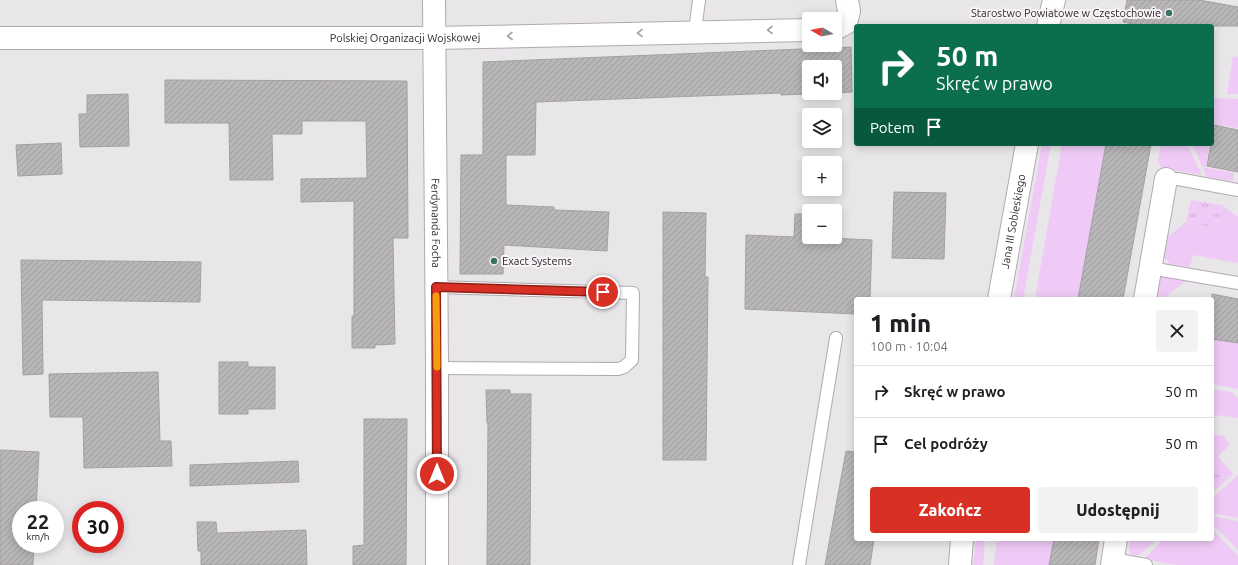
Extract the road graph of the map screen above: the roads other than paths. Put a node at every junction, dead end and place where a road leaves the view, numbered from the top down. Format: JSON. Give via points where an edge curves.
{"nodes":[{"id":1,"x":434,"y":0,"type":"edge"},
{"id":2,"x":699,"y":0,"type":"edge"},
{"id":3,"x":847,"y":0,"type":"edge"},
{"id":4,"x":1054,"y":0,"type":"edge"},
{"id":5,"x":1048,"y":24,"type":"edge"},
{"id":6,"x":842,"y":25,"type":"edge"},
{"id":7,"x":802,"y":30,"type":"edge"},
{"id":8,"x":696,"y":32,"type":"junction"},
{"id":9,"x":0,"y":38,"type":"edge"},
{"id":10,"x":434,"y":38,"type":"junction"},
{"id":11,"x":1027,"y":146,"type":"edge"},
{"id":12,"x":1166,"y":179,"type":"joint"},
{"id":13,"x":1238,"y":190,"type":"edge"},
{"id":14,"x":1150,"y":268,"type":"junction"},
{"id":15,"x":1238,"y":283,"type":"edge"},
{"id":16,"x":436,"y":287,"type":"junction"},
{"id":17,"x":999,"y":297,"type":"edge"},
{"id":18,"x":1145,"y":297,"type":"edge"},
{"id":19,"x":836,"y":338,"type":"dead end"},
{"id":20,"x":437,"y":368,"type":"junction"},
{"id":21,"x":962,"y":541,"type":"edge"},
{"id":22,"x":1114,"y":554,"type":"edge"},
{"id":23,"x":436,"y":565,"type":"edge"},
{"id":24,"x":799,"y":565,"type":"edge"},
{"id":25,"x":960,"y":565,"type":"edge"},
{"id":26,"x":1146,"y":565,"type":"edge"}],
"edges":[{"from":1,"to":10,"type":"street","name":"Ferdynanda Focha"},
{"from":2,"to":8,"type":"lane"},
{"from":3,"to":6,"type":"street","via":[[849,11],[846,22]]},
{"from":4,"to":5,"type":"street"},
{"from":7,"to":8,"type":"street","name":"Polskiej Organizacji Wojskowej","one_way":true},
{"from":8,"to":10,"type":"street","name":"Polskiej Organizacji Wojskowej","one_way":true},
{"from":9,"to":10,"type":"street","name":"Polskiej Organizacji Wojskowej"},
{"from":10,"to":16,"type":"street","name":"Ferdynanda Focha"},
{"from":11,"to":17,"type":"street","name":"Jana III Sobieskiego"},
{"from":12,"to":13,"type":"lane"},
{"from":12,"to":14,"type":"street"},
{"from":14,"to":15,"type":"lane"},
{"from":14,"to":18,"type":"street"},
{"from":16,"to":20,"type":"street","name":"Ferdynanda Focha"},
{"from":16,"to":20,"type":"lane","via":[[633,293],[632,360],[624,367]]},
{"from":19,"to":24,"type":"lane"},
{"from":20,"to":23,"type":"street","name":"Ferdynanda Focha"},
{"from":21,"to":25,"type":"street"},
{"from":22,"to":26,"type":"lane"}]}
